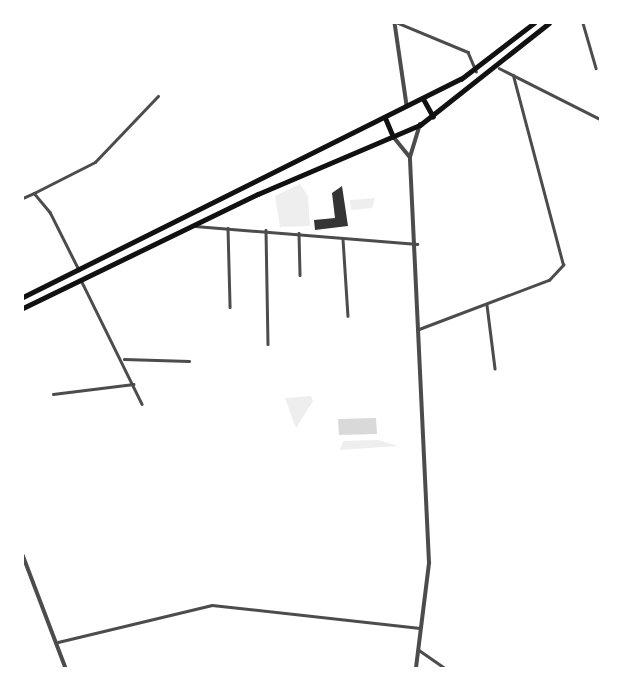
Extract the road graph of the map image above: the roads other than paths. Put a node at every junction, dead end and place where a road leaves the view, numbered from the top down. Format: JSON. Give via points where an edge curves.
{"nodes":[{"id":1,"x":397,"y":23,"type":"edge"},
{"id":2,"x":534,"y":23,"type":"edge"},
{"id":3,"x":549,"y":23,"type":"edge"},
{"id":4,"x":583,"y":23,"type":"edge"},
{"id":5,"x":499,"y":68,"type":"junction"},
{"id":6,"x":596,"y":68,"type":"dead end"},
{"id":7,"x":476,"y":71,"type":"junction"},
{"id":8,"x":513,"y":76,"type":"junction"},
{"id":9,"x":158,"y":96,"type":"dead end"},
{"id":10,"x":423,"y":98,"type":"junction"},
{"id":11,"x":407,"y":105,"type":"junction"},
{"id":12,"x":385,"y":117,"type":"junction"},
{"id":13,"x":433,"y":117,"type":"junction"},
{"id":14,"x":600,"y":119,"type":"edge"},
{"id":15,"x":420,"y":125,"type":"junction"},
{"id":16,"x":393,"y":136,"type":"junction"},
{"id":17,"x":410,"y":158,"type":"junction"},
{"id":18,"x":34,"y":194,"type":"junction"},
{"id":19,"x":23,"y":198,"type":"edge"},
{"id":20,"x":192,"y":226,"type":"junction"},
{"id":21,"x":228,"y":228,"type":"junction"},
{"id":22,"x":266,"y":230,"type":"junction"},
{"id":23,"x":299,"y":233,"type":"junction"},
{"id":24,"x":343,"y":239,"type":"junction"},
{"id":25,"x":416,"y":244,"type":"junction"},
{"id":26,"x":79,"y":270,"type":"junction"},
{"id":27,"x":300,"y":275,"type":"dead end"},
{"id":28,"x":81,"y":280,"type":"junction"},
{"id":29,"x":23,"y":297,"type":"edge"},
{"id":30,"x":486,"y":305,"type":"junction"},
{"id":31,"x":230,"y":307,"type":"dead end"},
{"id":32,"x":23,"y":308,"type":"edge"},
{"id":33,"x":348,"y":316,"type":"dead end"},
{"id":34,"x":419,"y":330,"type":"junction"},
{"id":35,"x":268,"y":344,"type":"dead end"},
{"id":36,"x":124,"y":359,"type":"junction"},
{"id":37,"x":189,"y":360,"type":"dead end"},
{"id":38,"x":495,"y":368,"type":"dead end"},
{"id":39,"x":133,"y":384,"type":"junction"},
{"id":40,"x":53,"y":394,"type":"dead end"},
{"id":41,"x":142,"y":404,"type":"dead end"},
{"id":42,"x":23,"y":555,"type":"edge"},
{"id":43,"x":420,"y":628,"type":"junction"},
{"id":44,"x":58,"y":642,"type":"junction"},
{"id":45,"x":418,"y":650,"type":"junction"},
{"id":46,"x":66,"y":668,"type":"edge"},
{"id":47,"x":416,"y":668,"type":"edge"},
{"id":48,"x":445,"y":668,"type":"edge"}],
"edges":[{"from":1,"to":7,"type":"street","via":[[468,52]]},
{"from":1,"to":11,"type":"street"},
{"from":2,"to":7,"type":"highway"},
{"from":3,"to":5,"type":"highway"},
{"from":4,"to":6,"type":"street"},
{"from":5,"to":8,"type":"street"},
{"from":5,"to":13,"type":"highway"},
{"from":7,"to":10,"type":"highway"},
{"from":8,"to":14,"type":"street"},
{"from":8,"to":30,"type":"street","via":[[563,265],[559,275]]},
{"from":9,"to":18,"type":"street","via":[[95,162]]},
{"from":10,"to":11,"type":"highway"},
{"from":10,"to":13,"type":"highway"},
{"from":11,"to":12,"type":"highway"},
{"from":12,"to":16,"type":"highway"},
{"from":12,"to":26,"type":"highway"},
{"from":13,"to":15,"type":"highway"},
{"from":15,"to":16,"type":"highway"},
{"from":15,"to":17,"type":"street"},
{"from":16,"to":17,"type":"street"},
{"from":16,"to":20,"type":"highway"},
{"from":17,"to":25,"type":"street"},
{"from":18,"to":19,"type":"street"},
{"from":18,"to":26,"type":"street","via":[[52,216]]},
{"from":20,"to":21,"type":"street"},
{"from":20,"to":28,"type":"highway"},
{"from":21,"to":22,"type":"street"},
{"from":21,"to":31,"type":"street"},
{"from":22,"to":23,"type":"street"},
{"from":22,"to":35,"type":"street"},
{"from":23,"to":24,"type":"street"},
{"from":23,"to":27,"type":"street"},
{"from":24,"to":25,"type":"street"},
{"from":24,"to":33,"type":"street"},
{"from":25,"to":34,"type":"street"},
{"from":26,"to":29,"type":"highway"},
{"from":28,"to":32,"type":"highway"},
{"from":28,"to":36,"type":"street"},
{"from":30,"to":34,"type":"street"},
{"from":30,"to":38,"type":"street"},
{"from":34,"to":43,"type":"street","via":[[429,563]]},
{"from":36,"to":37,"type":"street"},
{"from":36,"to":39,"type":"street"},
{"from":39,"to":40,"type":"street"},
{"from":39,"to":41,"type":"street"},
{"from":42,"to":44,"type":"street"},
{"from":43,"to":44,"type":"street","via":[[212,605]]},
{"from":43,"to":45,"type":"street"},
{"from":44,"to":46,"type":"street"},
{"from":45,"to":47,"type":"street"},
{"from":45,"to":48,"type":"street"}]}
